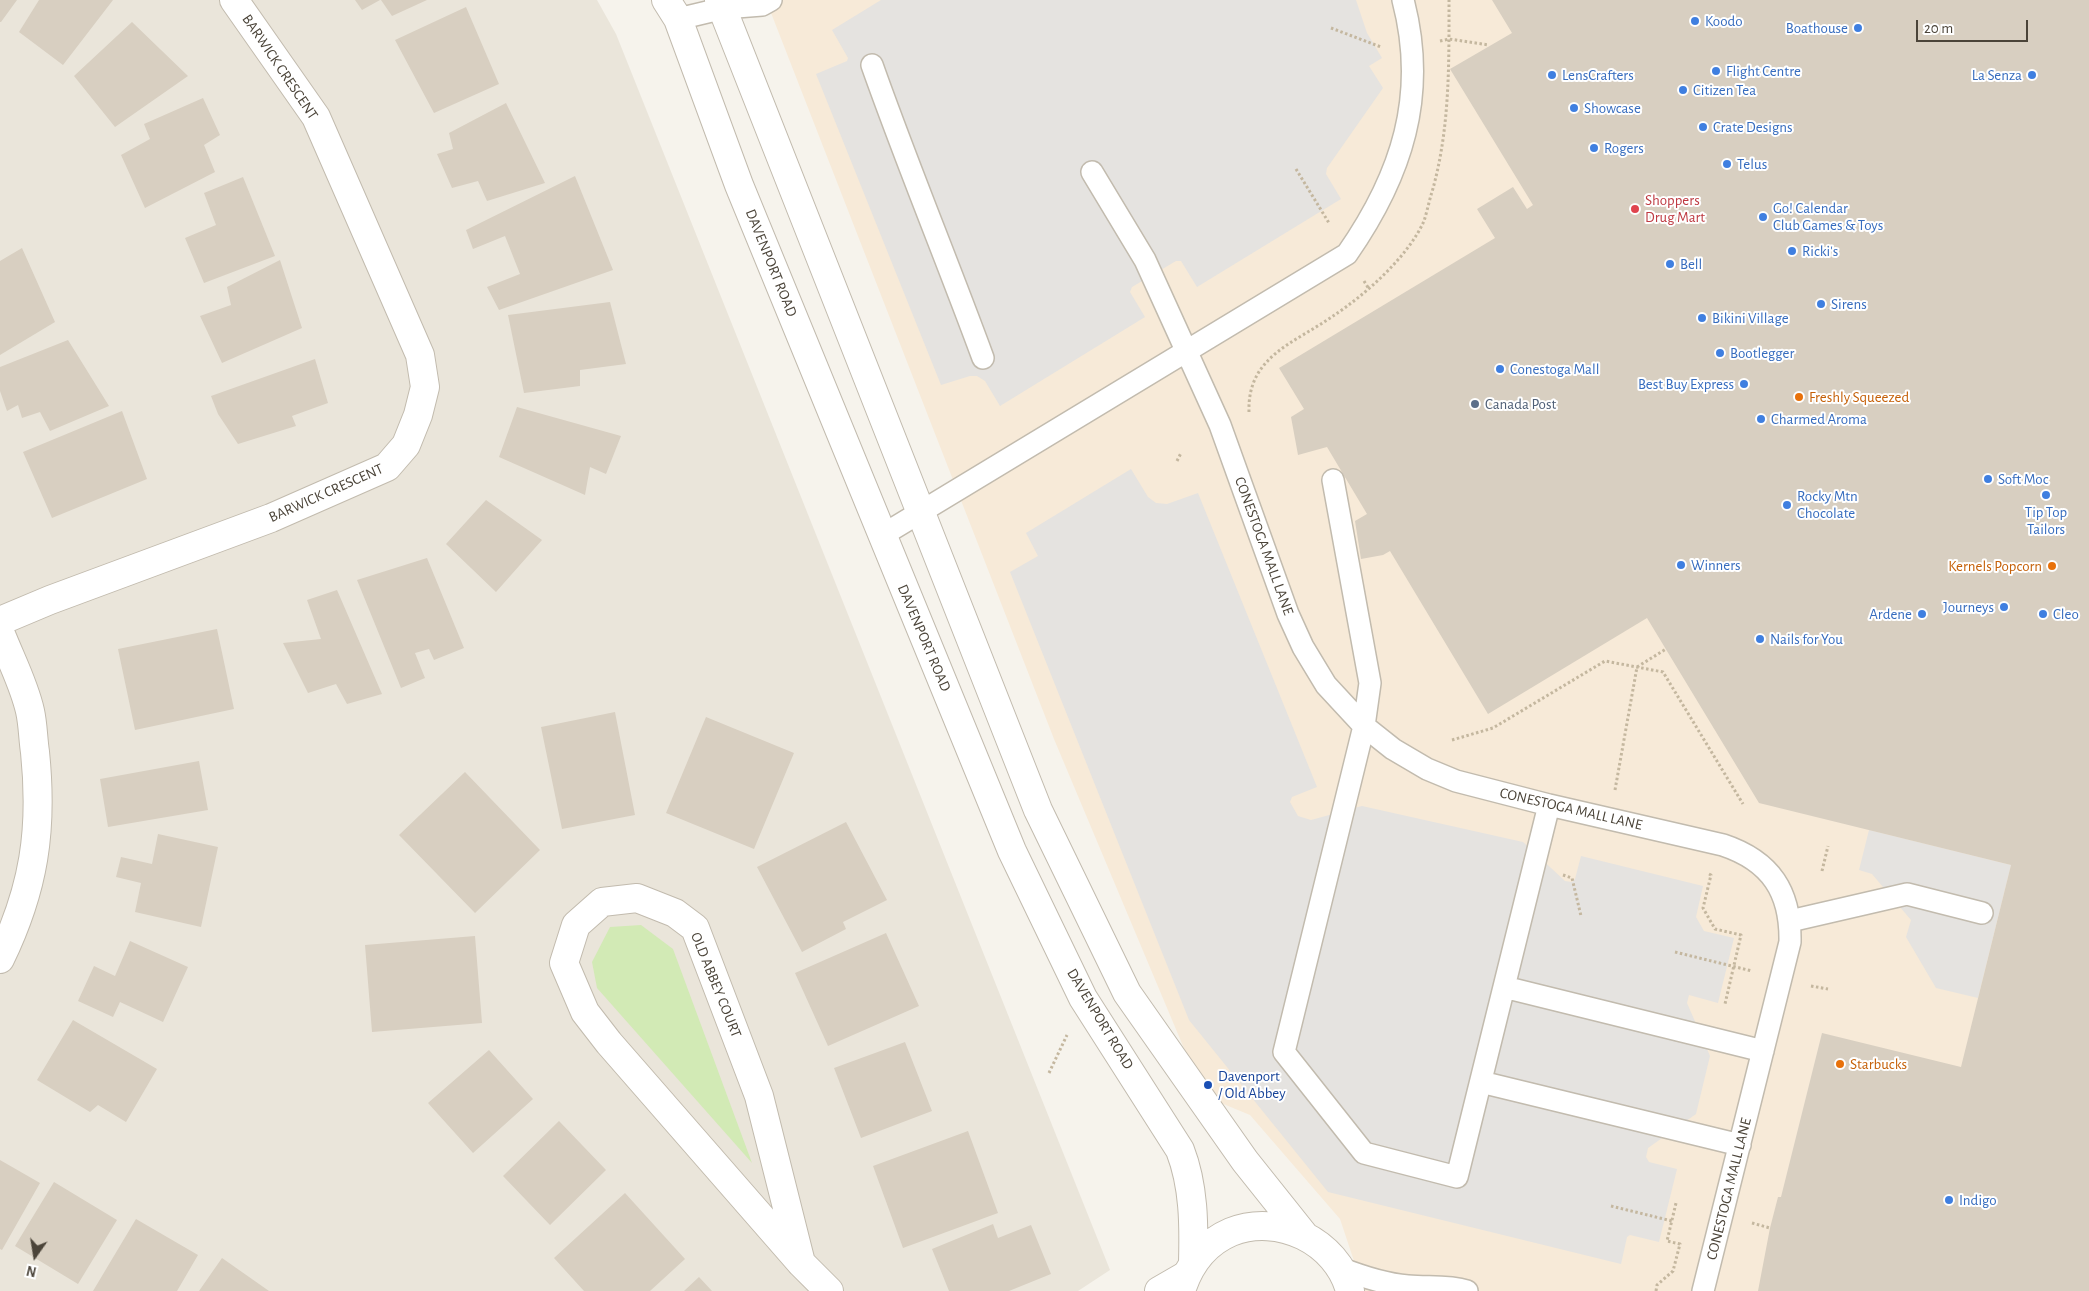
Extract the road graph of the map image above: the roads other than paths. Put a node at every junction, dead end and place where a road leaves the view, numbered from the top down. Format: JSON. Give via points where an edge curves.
{"nodes":[{"id":1,"x":234,"y":0,"type":"edge"},
{"id":2,"x":771,"y":0,"type":"edge"},
{"id":3,"x":1403,"y":0,"type":"edge"},
{"id":4,"x":722,"y":4,"type":"edge"},
{"id":5,"x":672,"y":10,"type":"edge"},
{"id":6,"x":872,"y":65,"type":"dead end"},
{"id":7,"x":1092,"y":172,"type":"dead end"},
{"id":8,"x":1186,"y":351,"type":"junction"},
{"id":9,"x":983,"y":358,"type":"dead end"},
{"id":10,"x":1333,"y":480,"type":"dead end"},
{"id":11,"x":920,"y":512,"type":"junction"},
{"id":12,"x":881,"y":536,"type":"junction"},
{"id":13,"x":0,"y":621,"type":"edge"},
{"id":14,"x":0,"y":632,"type":"edge"},
{"id":15,"x":1364,"y":726,"type":"junction"},
{"id":16,"x":1549,"y":805,"type":"junction"},
{"id":17,"x":1982,"y":913,"type":"dead end"},
{"id":18,"x":1790,"y":921,"type":"junction"},
{"id":19,"x":0,"y":959,"type":"edge"},
{"id":20,"x":1504,"y":987,"type":"junction"},
{"id":21,"x":1763,"y":1051,"type":"junction"},
{"id":22,"x":1481,"y":1082,"type":"junction"},
{"id":23,"x":1740,"y":1145,"type":"junction"},
{"id":24,"x":1304,"y":1235,"type":"junction"},
{"id":25,"x":801,"y":1263,"type":"junction"},
{"id":26,"x":1186,"y":1277,"type":"edge"},
{"id":27,"x":1345,"y":1280,"type":"edge"},
{"id":28,"x":830,"y":1291,"type":"edge"},
{"id":29,"x":1159,"y":1291,"type":"edge"},
{"id":30,"x":1466,"y":1291,"type":"edge"},
{"id":31,"x":1703,"y":1291,"type":"edge"}],
"edges":[{"from":1,"to":13,"type":"street","name":"BARWICK CRESCENT","via":[[316,117],[420,355],[425,387],[418,415],[406,445],[387,467],[271,518]]},
{"from":2,"to":4,"type":"lane","via":[[762,5]]},
{"from":3,"to":8,"type":"lane","via":[[1412,45],[1411,100],[1404,141],[1390,181],[1371,219],[1347,254]]},
{"from":4,"to":5,"type":"lane"},
{"from":4,"to":11,"type":"street"},
{"from":5,"to":12,"type":"street","name":"DAVENPORT ROAD","via":[[738,185]]},
{"from":6,"to":9,"type":"lane","via":[[909,170]]},
{"from":7,"to":8,"type":"lane","name":"CONESTOGA MALL LANE","via":[[1146,260]]},
{"from":8,"to":11,"type":"lane"},
{"from":8,"to":15,"type":"lane","name":"CONESTOGA MALL LANE","via":[[1220,425],[1302,647],[1326,685]]},
{"from":10,"to":15,"type":"lane","via":[[1370,683]]},
{"from":11,"to":12,"type":"lane"},
{"from":11,"to":24,"type":"street","via":[[1038,810],[1127,993],[1245,1161]]},
{"from":12,"to":26,"type":"street","name":"DAVENPORT ROAD","via":[[1012,851],[1084,998],[1180,1150],[1190,1185],[1194,1233]]},
{"from":14,"to":19,"type":"street","via":[[30,710],[39,794],[30,878],[13,932]]},
{"from":15,"to":16,"type":"lane","name":"CONESTOGA MALL LANE","via":[[1427,769],[1456,781]]},
{"from":15,"to":22,"type":"lane","via":[[1284,1052],[1364,1153],[1457,1177]]},
{"from":16,"to":18,"type":"lane","name":"CONESTOGA MALL LANE","via":[[1742,851],[1762,865],[1777,882],[1786,901]]},
{"from":16,"to":20,"type":"lane"},
{"from":17,"to":18,"type":"lane","via":[[1907,894]]},
{"from":18,"to":21,"type":"lane","name":"CONESTOGA MALL LANE","via":[[1790,942]]},
{"from":20,"to":21,"type":"lane"},
{"from":20,"to":22,"type":"lane"},
{"from":21,"to":23,"type":"lane","name":"CONESTOGA MALL LANE"},
{"from":22,"to":23,"type":"lane"},
{"from":23,"to":31,"type":"lane","name":"CONESTOGA MALL LANE"},
{"from":24,"to":26,"type":"street","via":[[1280,1227],[1256,1226],[1231,1232],[1210,1245]]},
{"from":24,"to":27,"type":"street","via":[[1327,1251]]},
{"from":25,"to":25,"type":"street","name":"OLD ABBEY COURT","via":[[759,1096],[695,928],[674,914],[637,898],[602,902],[576,925],[564,963],[585,1012]]},
{"from":25,"to":28,"type":"street","name":"OLD ABBEY COURT"},
{"from":26,"to":29,"type":"street"},
{"from":27,"to":30,"type":"lane","via":[[1452,1286]]}]}
